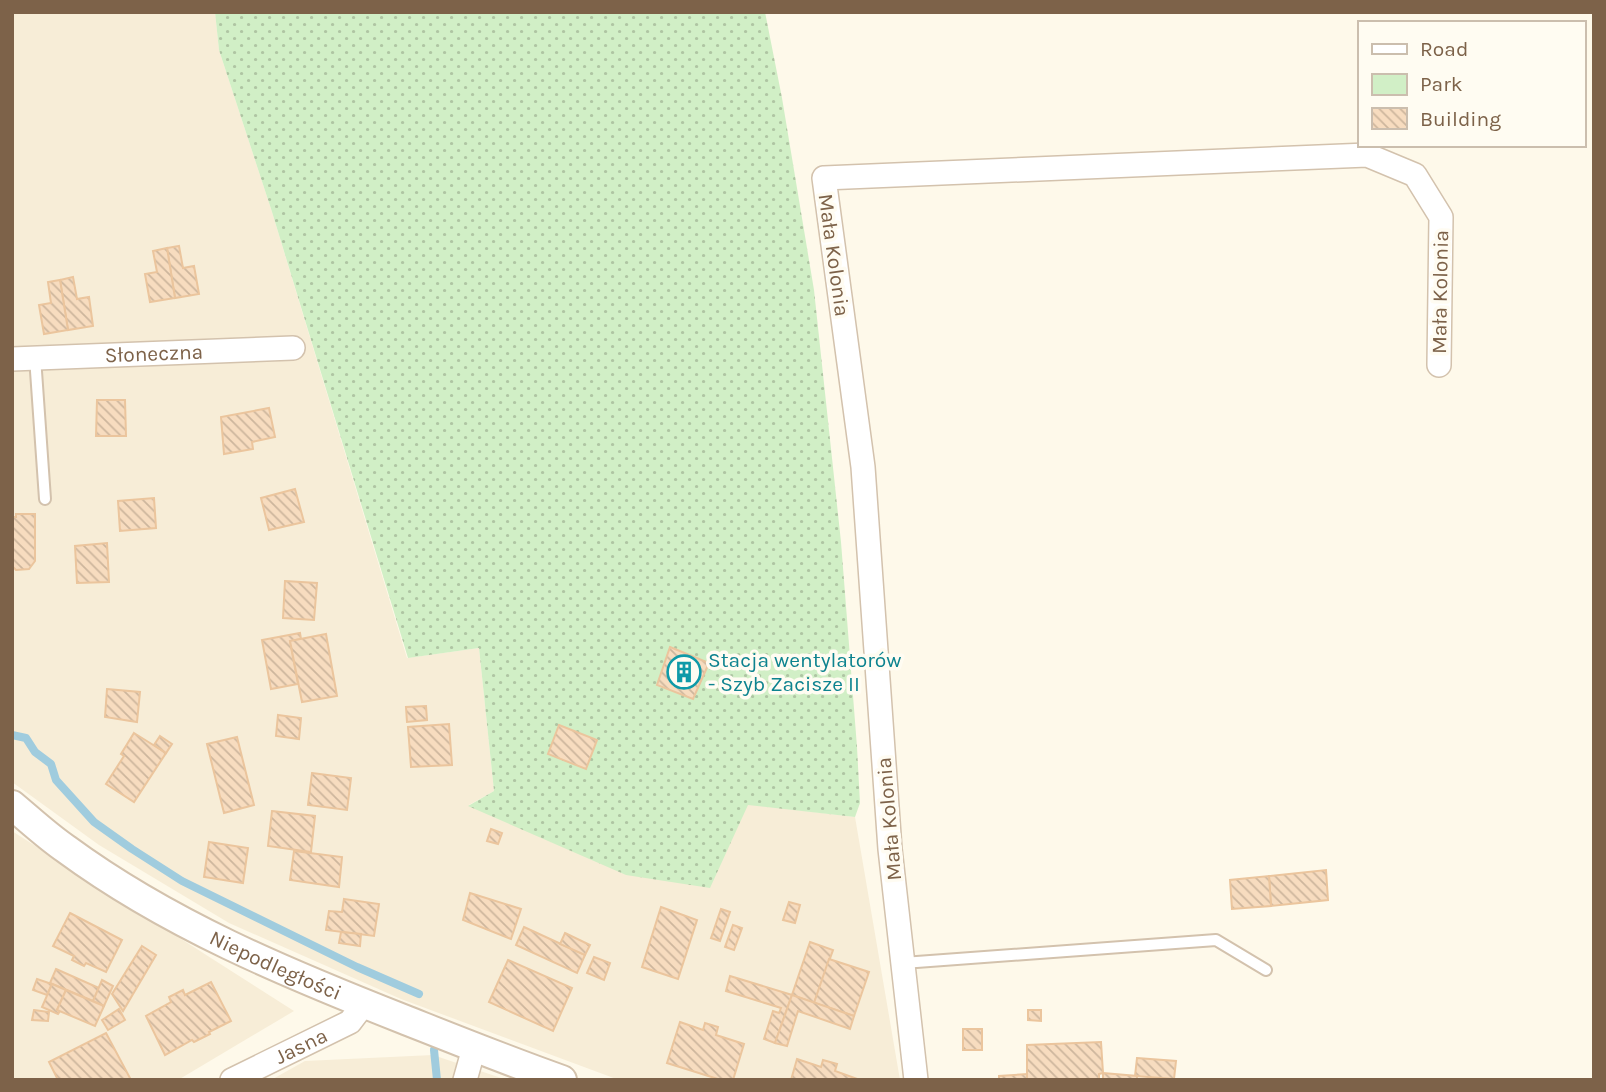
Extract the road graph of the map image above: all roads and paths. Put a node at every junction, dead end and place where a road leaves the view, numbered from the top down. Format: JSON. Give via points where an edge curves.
{"nodes":[{"id":1,"x":293,"y":348,"type":"dead end"},
{"id":2,"x":23,"y":358,"type":"edge"},
{"id":3,"x":1439,"y":365,"type":"dead end"},
{"id":4,"x":45,"y":499,"type":"dead end"},
{"id":5,"x":12,"y":806,"type":"edge"},
{"id":6,"x":903,"y":963,"type":"junction"},
{"id":7,"x":1266,"y":970,"type":"dead end"},
{"id":8,"x":363,"y":1005,"type":"junction"},
{"id":9,"x":474,"y":1048,"type":"junction"},
{"id":10,"x":232,"y":1080,"type":"edge"},
{"id":11,"x":466,"y":1080,"type":"edge"},
{"id":12,"x":562,"y":1080,"type":"edge"},
{"id":13,"x":916,"y":1080,"type":"edge"}],
"edges":[{"from":1,"to":2,"type":"street","name":"Słoneczna"},
{"from":2,"to":4,"type":"lane"},
{"from":3,"to":6,"type":"street","name":"Mała Kolonia","via":[[1441,217],[1415,175],[1367,155],[824,178],[863,467]]},
{"from":5,"to":8,"type":"street","name":"Niepodległości","via":[[66,849],[176,918]]},
{"from":6,"to":7,"type":"lane","via":[[1216,940]]},
{"from":6,"to":13,"type":"street","name":"Mała Kolonia"},
{"from":8,"to":9,"type":"street","name":"Niepodległości"},
{"from":8,"to":10,"type":"street","name":"Jasna","via":[[351,1022]]},
{"from":9,"to":11,"type":"street"},
{"from":9,"to":12,"type":"street","name":"Niepodległości"}]}
